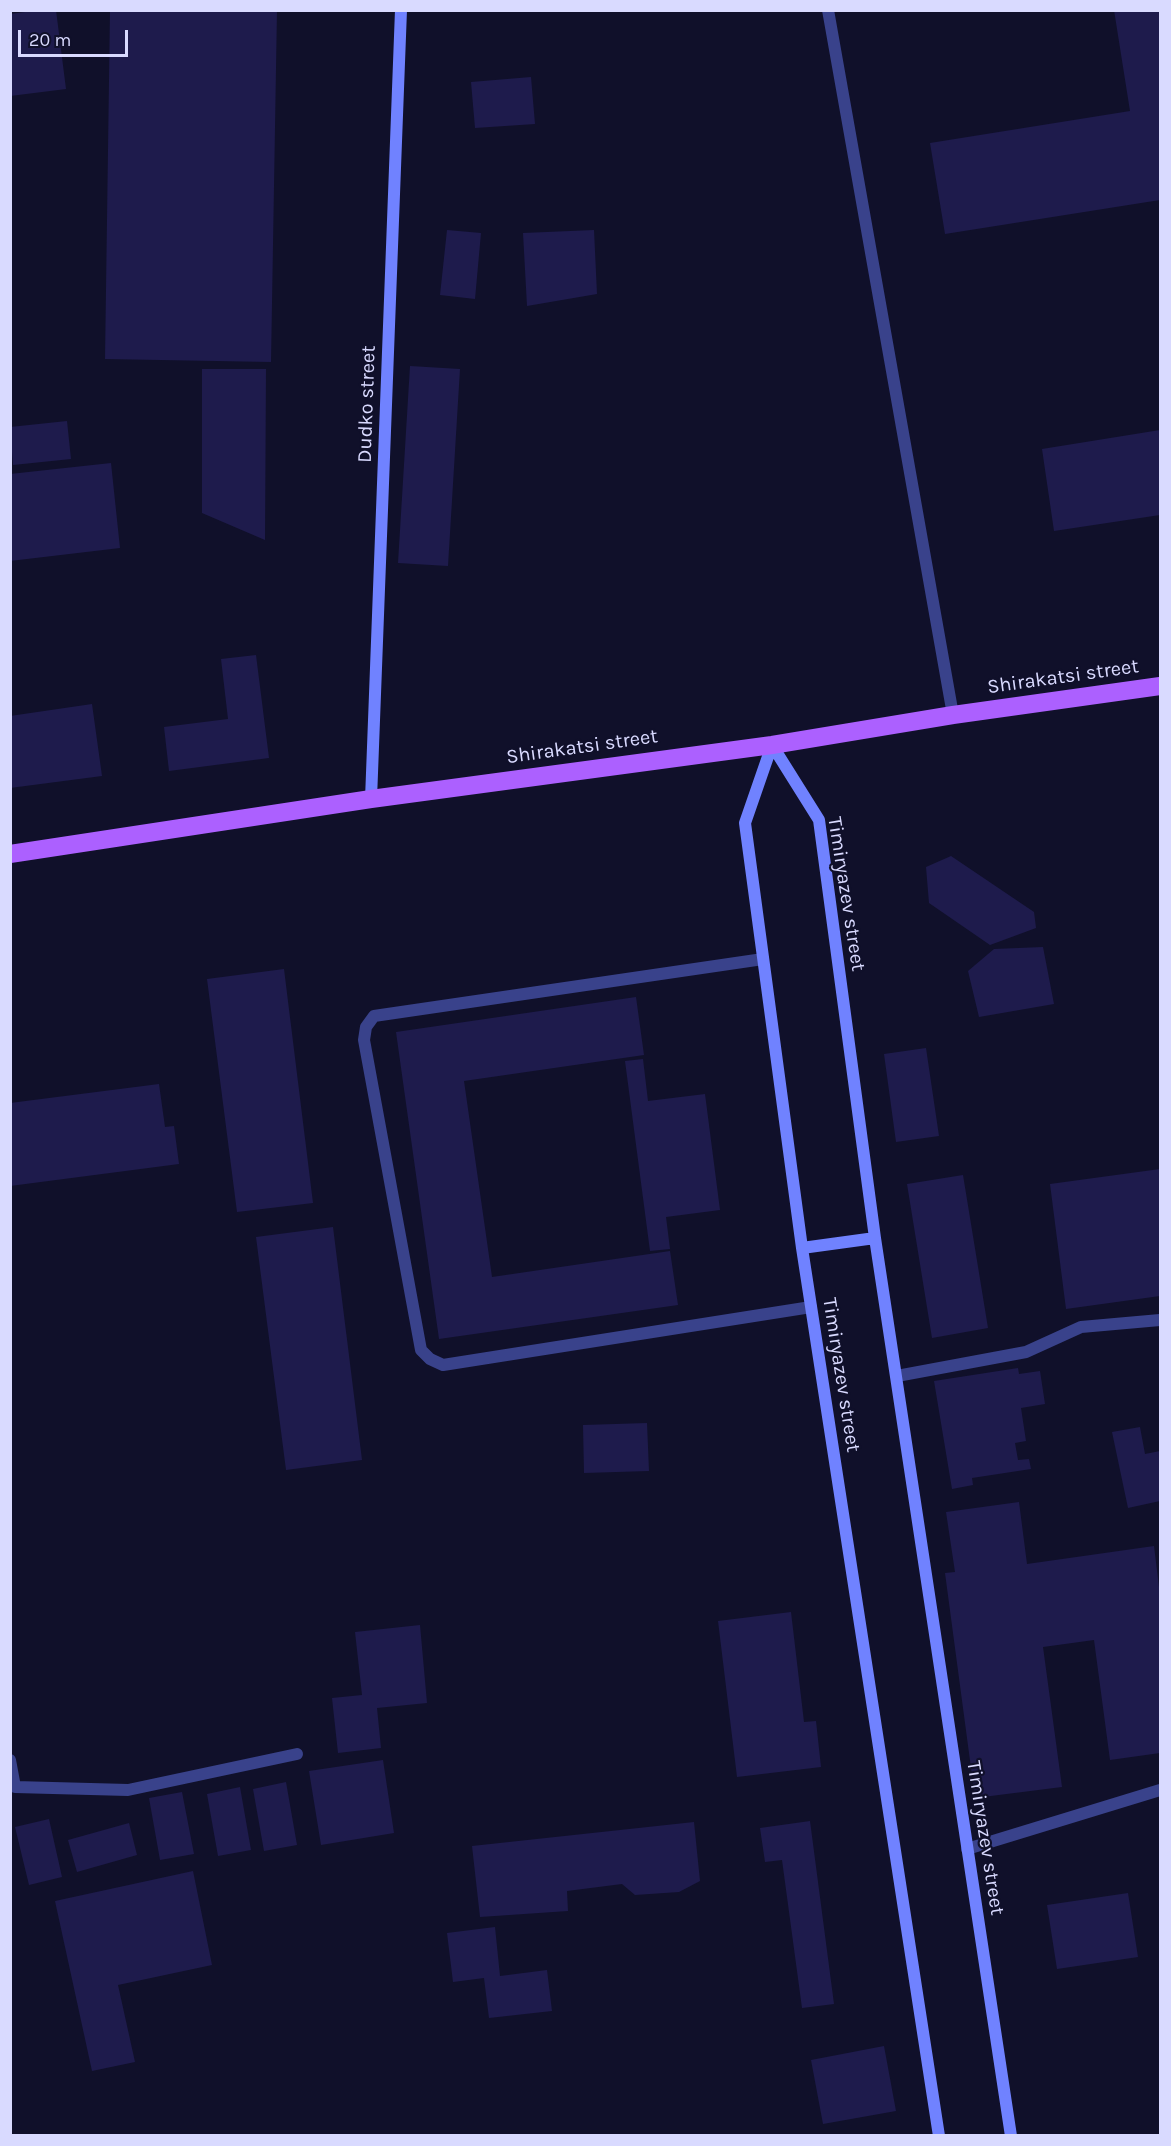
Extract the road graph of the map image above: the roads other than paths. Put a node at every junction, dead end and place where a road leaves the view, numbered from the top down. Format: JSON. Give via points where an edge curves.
{"nodes":[{"id":1,"x":401,"y":10,"type":"edge"},
{"id":2,"x":828,"y":10,"type":"edge"},
{"id":3,"x":1161,"y":686,"type":"edge"},
{"id":4,"x":953,"y":715,"type":"junction"},
{"id":5,"x":772,"y":745,"type":"junction"},
{"id":6,"x":371,"y":799,"type":"junction"},
{"id":7,"x":10,"y":854,"type":"edge"},
{"id":8,"x":763,"y":959,"type":"junction"},
{"id":9,"x":875,"y":1238,"type":"junction"},
{"id":10,"x":802,"y":1248,"type":"junction"},
{"id":11,"x":811,"y":1307,"type":"junction"},
{"id":12,"x":1161,"y":1320,"type":"edge"},
{"id":13,"x":897,"y":1376,"type":"junction"},
{"id":14,"x":297,"y":1754,"type":"dead end"},
{"id":15,"x":10,"y":1760,"type":"edge"},
{"id":16,"x":1161,"y":1790,"type":"edge"},
{"id":17,"x":967,"y":1849,"type":"junction"},
{"id":18,"x":939,"y":2136,"type":"edge"},
{"id":19,"x":1011,"y":2136,"type":"edge"}],
"edges":[{"from":1,"to":6,"type":"street","name":"Dudko street"},
{"from":2,"to":4,"type":"street"},
{"from":3,"to":4,"type":"main road","name":"Shirakatsi street"},
{"from":4,"to":5,"type":"main road","name":"Shirakatsi street"},
{"from":5,"to":6,"type":"main road","name":"Shirakatsi street"},
{"from":5,"to":8,"type":"street","name":"Timiryazev street","via":[[745,823]]},
{"from":5,"to":9,"type":"street","name":"Timiryazev street","via":[[819,820]]},
{"from":6,"to":7,"type":"main road","name":"Shirakatsi street"},
{"from":8,"to":10,"type":"street","name":"Timiryazev street"},
{"from":8,"to":11,"type":"street","via":[[374,1016],[366,1027],[364,1040],[421,1350],[430,1359],[443,1365]]},
{"from":9,"to":10,"type":"street"},
{"from":9,"to":13,"type":"street","name":"Timiryazev street"},
{"from":10,"to":11,"type":"street","name":"Timiryazev street"},
{"from":11,"to":18,"type":"street","name":"Timiryazev street"},
{"from":12,"to":13,"type":"street","via":[[1082,1327],[1026,1352]]},
{"from":13,"to":17,"type":"street","name":"Timiryazev street"},
{"from":14,"to":15,"type":"street","via":[[128,1790],[15,1787]]},
{"from":16,"to":17,"type":"street"},
{"from":17,"to":19,"type":"street","name":"Timiryazev street"}]}
